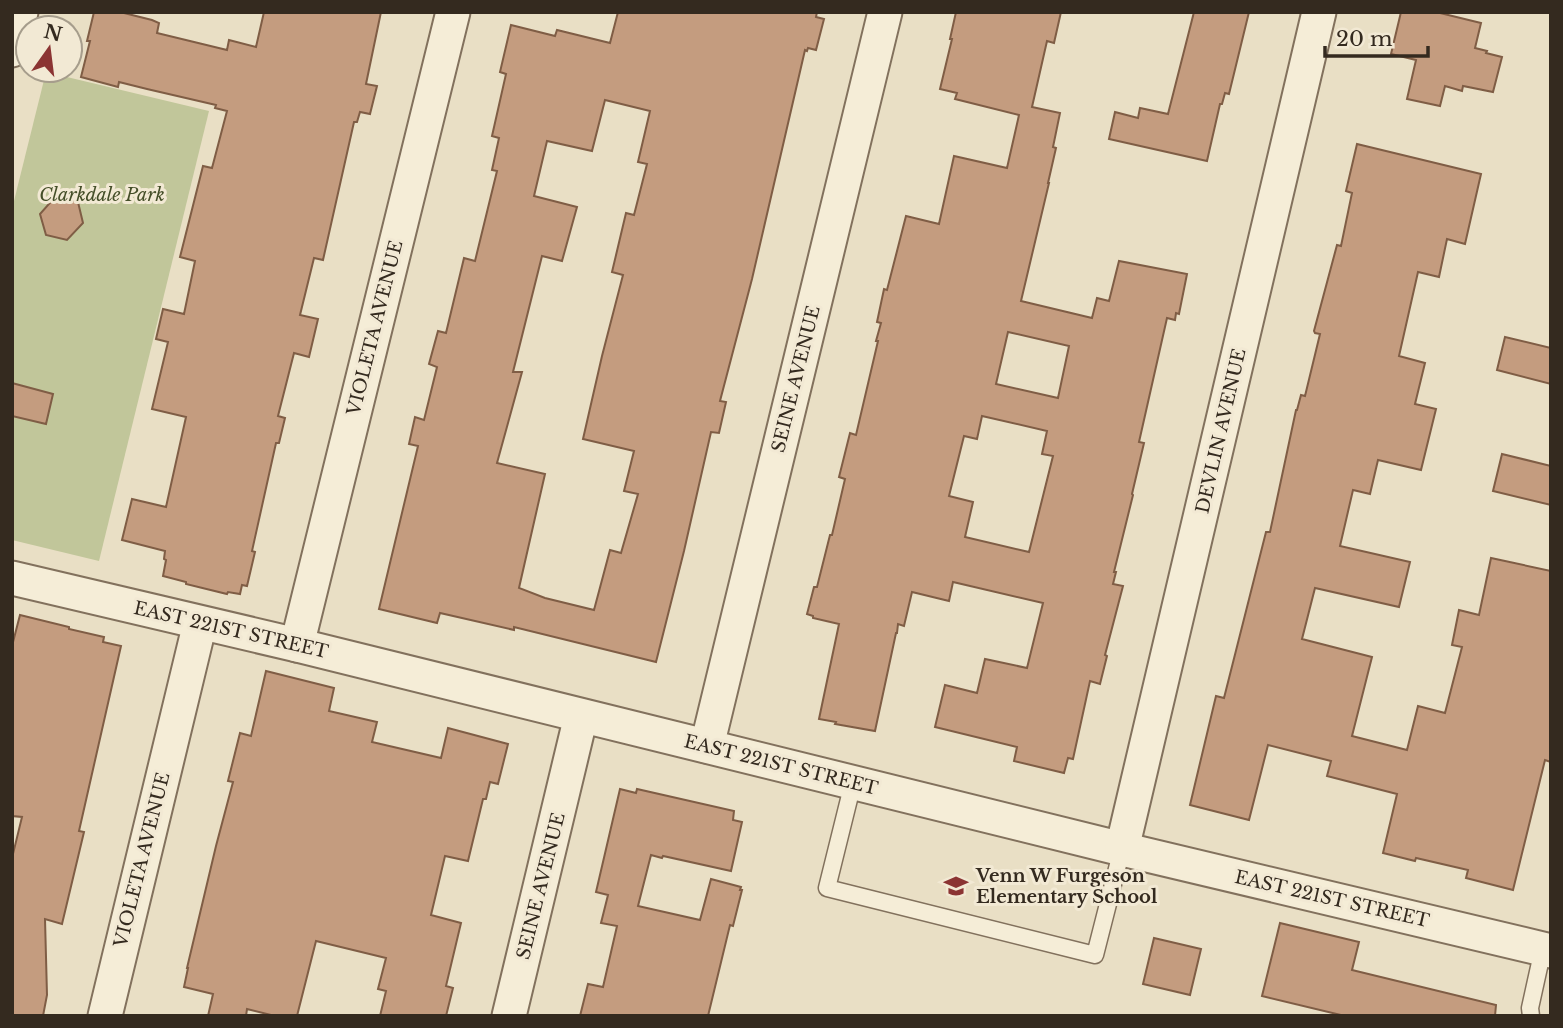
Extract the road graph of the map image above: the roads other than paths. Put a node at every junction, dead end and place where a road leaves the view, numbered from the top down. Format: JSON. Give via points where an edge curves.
{"nodes":[{"id":1,"x":21,"y":12,"type":"edge"},
{"id":2,"x":453,"y":12,"type":"edge"},
{"id":3,"x":885,"y":12,"type":"edge"},
{"id":4,"x":1320,"y":12,"type":"edge"},
{"id":5,"x":12,"y":50,"type":"edge"},
{"id":6,"x":12,"y":578,"type":"edge"},
{"id":7,"x":200,"y":623,"type":"junction"},
{"id":8,"x":297,"y":645,"type":"junction"},
{"id":9,"x":581,"y":716,"type":"junction"},
{"id":10,"x":707,"y":746,"type":"junction"},
{"id":11,"x":853,"y":783,"type":"junction"},
{"id":12,"x":1122,"y":849,"type":"junction"},
{"id":13,"x":1547,"y":950,"type":"edge"},
{"id":14,"x":104,"y":1016,"type":"edge"},
{"id":15,"x":509,"y":1016,"type":"edge"},
{"id":16,"x":1531,"y":1016,"type":"edge"}],
"edges":[{"from":1,"to":5,"type":"street"},
{"from":2,"to":8,"type":"street","name":"VIOLETA AVENUE"},
{"from":3,"to":10,"type":"street","name":"SEINE AVENUE"},
{"from":4,"to":12,"type":"street","name":"DEVLIN AVENUE"},
{"from":6,"to":7,"type":"street","name":"EAST 221ST STREET"},
{"from":7,"to":8,"type":"street","name":"EAST 221ST STREET"},
{"from":7,"to":14,"type":"street","name":"VIOLETA AVENUE"},
{"from":8,"to":9,"type":"street","name":"EAST 221ST STREET"},
{"from":9,"to":10,"type":"street","name":"EAST 221ST STREET"},
{"from":9,"to":15,"type":"street","name":"SEINE AVENUE"},
{"from":10,"to":11,"type":"street","name":"EAST 221ST STREET"},
{"from":11,"to":12,"type":"street","name":"EAST 221ST STREET"},
{"from":11,"to":12,"type":"lane","via":[[827,888],[1082,952],[1095,955]]},
{"from":12,"to":13,"type":"street","name":"EAST 221ST STREET"},
{"from":13,"to":16,"type":"lane"}]}
